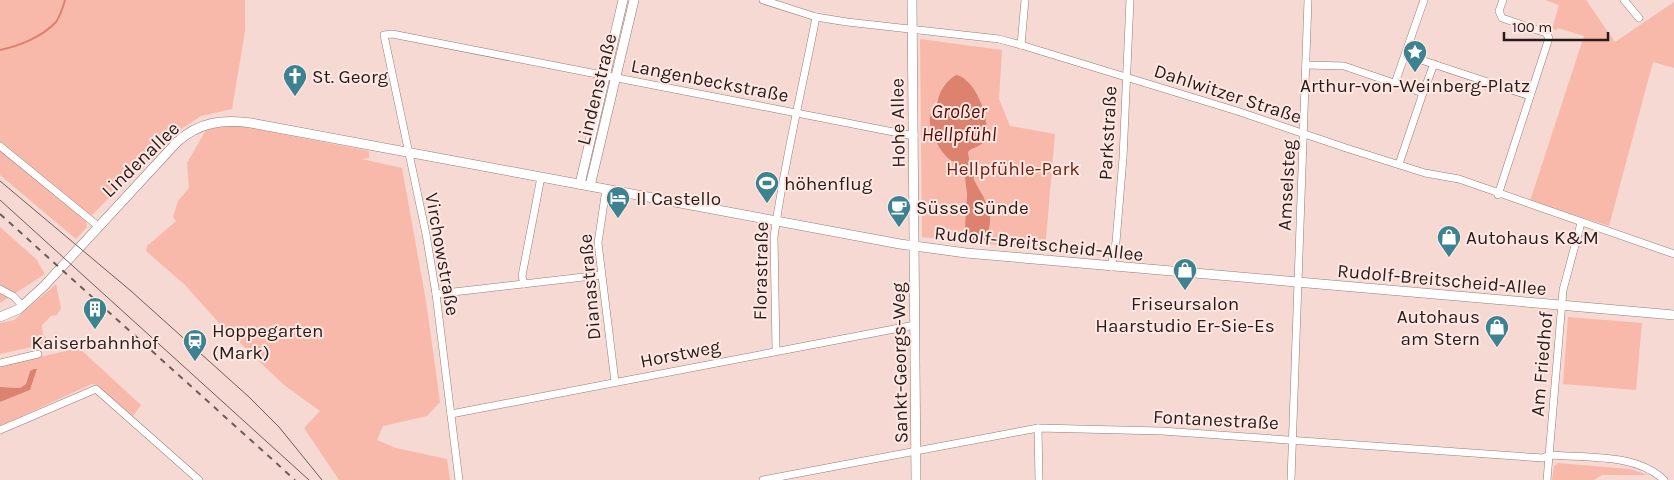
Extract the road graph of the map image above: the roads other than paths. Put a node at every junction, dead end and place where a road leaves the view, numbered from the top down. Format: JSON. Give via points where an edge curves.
{"nodes":[{"id":1,"x":624,"y":0,"type":"edge"},
{"id":2,"x":634,"y":0,"type":"edge"},
{"id":3,"x":763,"y":0,"type":"edge"},
{"id":4,"x":912,"y":0,"type":"edge"},
{"id":5,"x":1025,"y":0,"type":"edge"},
{"id":6,"x":1130,"y":0,"type":"edge"},
{"id":7,"x":1308,"y":0,"type":"edge"},
{"id":8,"x":1424,"y":0,"type":"edge"},
{"id":9,"x":1503,"y":0,"type":"edge"},
{"id":10,"x":1624,"y":0,"type":"edge"},
{"id":11,"x":781,"y":3,"type":"edge"},
{"id":12,"x":816,"y":17,"type":"junction"},
{"id":13,"x":1639,"y":18,"type":"dead end"},
{"id":14,"x":912,"y":29,"type":"junction"},
{"id":15,"x":384,"y":35,"type":"joint"},
{"id":16,"x":1021,"y":44,"type":"junction"},
{"id":17,"x":1406,"y":55,"type":"junction"},
{"id":18,"x":1434,"y":64,"type":"junction"},
{"id":19,"x":1306,"y":65,"type":"junction"},
{"id":20,"x":605,"y":76,"type":"junction"},
{"id":21,"x":1127,"y":76,"type":"junction"},
{"id":22,"x":615,"y":78,"type":"junction"},
{"id":23,"x":1395,"y":83,"type":"junction"},
{"id":24,"x":1424,"y":93,"type":"junction"},
{"id":25,"x":1530,"y":96,"type":"junction"},
{"id":26,"x":796,"y":114,"type":"junction"},
{"id":27,"x":1305,"y":135,"type":"junction"},
{"id":28,"x":914,"y":136,"type":"junction"},
{"id":29,"x":0,"y":146,"type":"edge"},
{"id":30,"x":407,"y":152,"type":"junction"},
{"id":31,"x":1399,"y":164,"type":"junction"},
{"id":32,"x":541,"y":177,"type":"junction"},
{"id":33,"x":580,"y":184,"type":"junction"},
{"id":34,"x":590,"y":186,"type":"junction"},
{"id":35,"x":606,"y":189,"type":"junction"},
{"id":36,"x":1498,"y":194,"type":"junction"},
{"id":37,"x":776,"y":220,"type":"junction"},
{"id":38,"x":1582,"y":223,"type":"junction"},
{"id":39,"x":98,"y":226,"type":"junction"},
{"id":40,"x":914,"y":246,"type":"junction"},
{"id":41,"x":1674,"y":254,"type":"edge"},
{"id":42,"x":1111,"y":267,"type":"junction"},
{"id":43,"x":600,"y":276,"type":"junction"},
{"id":44,"x":1297,"y":283,"type":"junction"},
{"id":45,"x":524,"y":284,"type":"junction"},
{"id":46,"x":0,"y":289,"type":"edge"},
{"id":47,"x":436,"y":294,"type":"junction"},
{"id":48,"x":1562,"y":305,"type":"junction"},
{"id":49,"x":23,"y":306,"type":"junction"},
{"id":50,"x":1674,"y":315,"type":"edge"},
{"id":51,"x":0,"y":317,"type":"edge"},
{"id":52,"x":915,"y":325,"type":"junction"},
{"id":53,"x":776,"y":350,"type":"junction"},
{"id":54,"x":38,"y":354,"type":"dead end"},
{"id":55,"x":0,"y":363,"type":"edge"},
{"id":56,"x":615,"y":382,"type":"junction"},
{"id":57,"x":451,"y":414,"type":"junction"},
{"id":58,"x":1038,"y":428,"type":"junction"},
{"id":59,"x":0,"y":430,"type":"edge"},
{"id":60,"x":1292,"y":440,"type":"junction"},
{"id":61,"x":916,"y":452,"type":"junction"},
{"id":62,"x":1550,"y":455,"type":"junction"},
{"id":63,"x":799,"y":477,"type":"edge"},
{"id":64,"x":199,"y":480,"type":"edge"},
{"id":65,"x":459,"y":480,"type":"edge"},
{"id":66,"x":764,"y":480,"type":"edge"},
{"id":67,"x":916,"y":480,"type":"edge"},
{"id":68,"x":1039,"y":480,"type":"edge"},
{"id":69,"x":1291,"y":480,"type":"edge"},
{"id":70,"x":1547,"y":480,"type":"edge"},
{"id":71,"x":1664,"y":480,"type":"edge"}],
"edges":[{"from":1,"to":20,"type":"street","name":"Lindenstraße"},
{"from":2,"to":22,"type":"street","name":"Lindenstraße"},
{"from":3,"to":11,"type":"street","name":"Dahlwitzer Straße"},
{"from":4,"to":14,"type":"street","name":"Hohe Allee"},
{"from":5,"to":16,"type":"street"},
{"from":6,"to":21,"type":"street","name":"Parkstraße"},
{"from":7,"to":19,"type":"street","name":"Amselsteg"},
{"from":8,"to":17,"type":"street"},
{"from":9,"to":25,"type":"street","via":[[1499,11],[1502,18],[1548,36]]},
{"from":10,"to":13,"type":"street"},
{"from":11,"to":12,"type":"street","name":"Dahlwitzer Straße"},
{"from":12,"to":14,"type":"street","name":"Dahlwitzer Straße"},
{"from":12,"to":26,"type":"street","name":"Florastraße"},
{"from":14,"to":16,"type":"street","name":"Dahlwitzer Straße"},
{"from":14,"to":28,"type":"street","name":"Hohe Allee"},
{"from":15,"to":20,"type":"street","name":"Langenbeckstraße"},
{"from":15,"to":30,"type":"street","name":"Virchowstraße"},
{"from":16,"to":21,"type":"street","name":"Dahlwitzer Straße"},
{"from":17,"to":18,"type":"street"},
{"from":17,"to":23,"type":"street"},
{"from":18,"to":24,"type":"street"},
{"from":18,"to":25,"type":"street"},
{"from":19,"to":23,"type":"street","via":[[1344,66]]},
{"from":19,"to":27,"type":"street","name":"Amselsteg"},
{"from":20,"to":22,"type":"street","name":"Langenbeckstraße"},
{"from":20,"to":33,"type":"street","name":"Lindenstraße"},
{"from":21,"to":27,"type":"street","name":"Dahlwitzer Straße"},
{"from":21,"to":42,"type":"street","name":"Parkstraße","via":[[1120,195]]},
{"from":22,"to":26,"type":"street","name":"Langenbeckstraße"},
{"from":22,"to":34,"type":"street","name":"Lindenstraße"},
{"from":23,"to":24,"type":"street"},
{"from":24,"to":31,"type":"street"},
{"from":25,"to":36,"type":"street"},
{"from":26,"to":28,"type":"street","name":"Langenbeckstraße"},
{"from":26,"to":37,"type":"street","name":"Florastraße"},
{"from":27,"to":31,"type":"street","name":"Dahlwitzer Straße"},
{"from":27,"to":44,"type":"street","name":"Amselsteg"},
{"from":28,"to":40,"type":"street","name":"Hohe Allee"},
{"from":29,"to":39,"type":"street"},
{"from":30,"to":32,"type":"street","name":"Rudolf-Breitscheid-Allee"},
{"from":30,"to":39,"type":"street","name":"Lindenallee","via":[[251,122],[215,122],[194,130],[177,142]]},
{"from":30,"to":47,"type":"street","name":"Virchowstraße"},
{"from":31,"to":36,"type":"street","name":"Dahlwitzer Straße","via":[[1459,179]]},
{"from":32,"to":33,"type":"street","name":"Rudolf-Breitscheid-Allee"},
{"from":32,"to":45,"type":"street","via":[[522,276]]},
{"from":33,"to":34,"type":"street","name":"Rudolf-Breitscheid-Allee"},
{"from":34,"to":35,"type":"street","name":"Rudolf-Breitscheid-Allee"},
{"from":35,"to":37,"type":"street","name":"Rudolf-Breitscheid-Allee"},
{"from":35,"to":43,"type":"street","name":"Dianastraße","via":[[598,233]]},
{"from":36,"to":38,"type":"street","name":"Dahlwitzer Straße"},
{"from":37,"to":40,"type":"street","name":"Rudolf-Breitscheid-Allee"},
{"from":37,"to":53,"type":"street","name":"Florastraße"},
{"from":38,"to":41,"type":"street","name":"Dahlwitzer Straße"},
{"from":38,"to":48,"type":"street","name":"Am Friedhof"},
{"from":39,"to":49,"type":"street","name":"Lindenallee"},
{"from":40,"to":42,"type":"street","name":"Rudolf-Breitscheid-Allee"},
{"from":40,"to":52,"type":"street","name":"Sankt-Georgs-Weg"},
{"from":42,"to":44,"type":"street","name":"Rudolf-Breitscheid-Allee"},
{"from":43,"to":45,"type":"street"},
{"from":43,"to":56,"type":"street","name":"Dianastraße"},
{"from":44,"to":48,"type":"street","name":"Rudolf-Breitscheid-Allee"},
{"from":44,"to":60,"type":"street","name":"Amselsteg"},
{"from":45,"to":47,"type":"street"},
{"from":46,"to":49,"type":"street"},
{"from":47,"to":57,"type":"street","name":"Virchowstraße"},
{"from":48,"to":50,"type":"street","name":"Rudolf-Breitscheid-Allee"},
{"from":48,"to":62,"type":"street","name":"Am Friedhof"},
{"from":49,"to":51,"type":"street","name":"Lindenallee"},
{"from":52,"to":53,"type":"street","name":"Horstweg"},
{"from":52,"to":61,"type":"street","name":"Sankt-Georgs-Weg"},
{"from":53,"to":56,"type":"street","name":"Horstweg"},
{"from":54,"to":55,"type":"street"},
{"from":56,"to":57,"type":"street","name":"Horstweg"},
{"from":57,"to":65,"type":"street","name":"Virchowstraße"},
{"from":58,"to":60,"type":"street","name":"Fontanestraße","via":[[1162,431]]},
{"from":58,"to":61,"type":"street","name":"Fontanestraße"},
{"from":58,"to":68,"type":"street"},
{"from":59,"to":64,"type":"street","via":[[96,389]]},
{"from":60,"to":62,"type":"street","name":"Fontanestraße","via":[[1543,458]]},
{"from":60,"to":69,"type":"street","name":"Amselsteg"},
{"from":61,"to":63,"type":"street","name":"Fontanestraße"},
{"from":61,"to":67,"type":"street","name":"Sankt-Georgs-Weg"},
{"from":62,"to":70,"type":"street","name":"Am Friedhof"},
{"from":62,"to":71,"type":"street","name":"Fontanestraße","via":[[1629,462],[1646,467]]},
{"from":63,"to":66,"type":"street","name":"Fontanestraße"}]}
